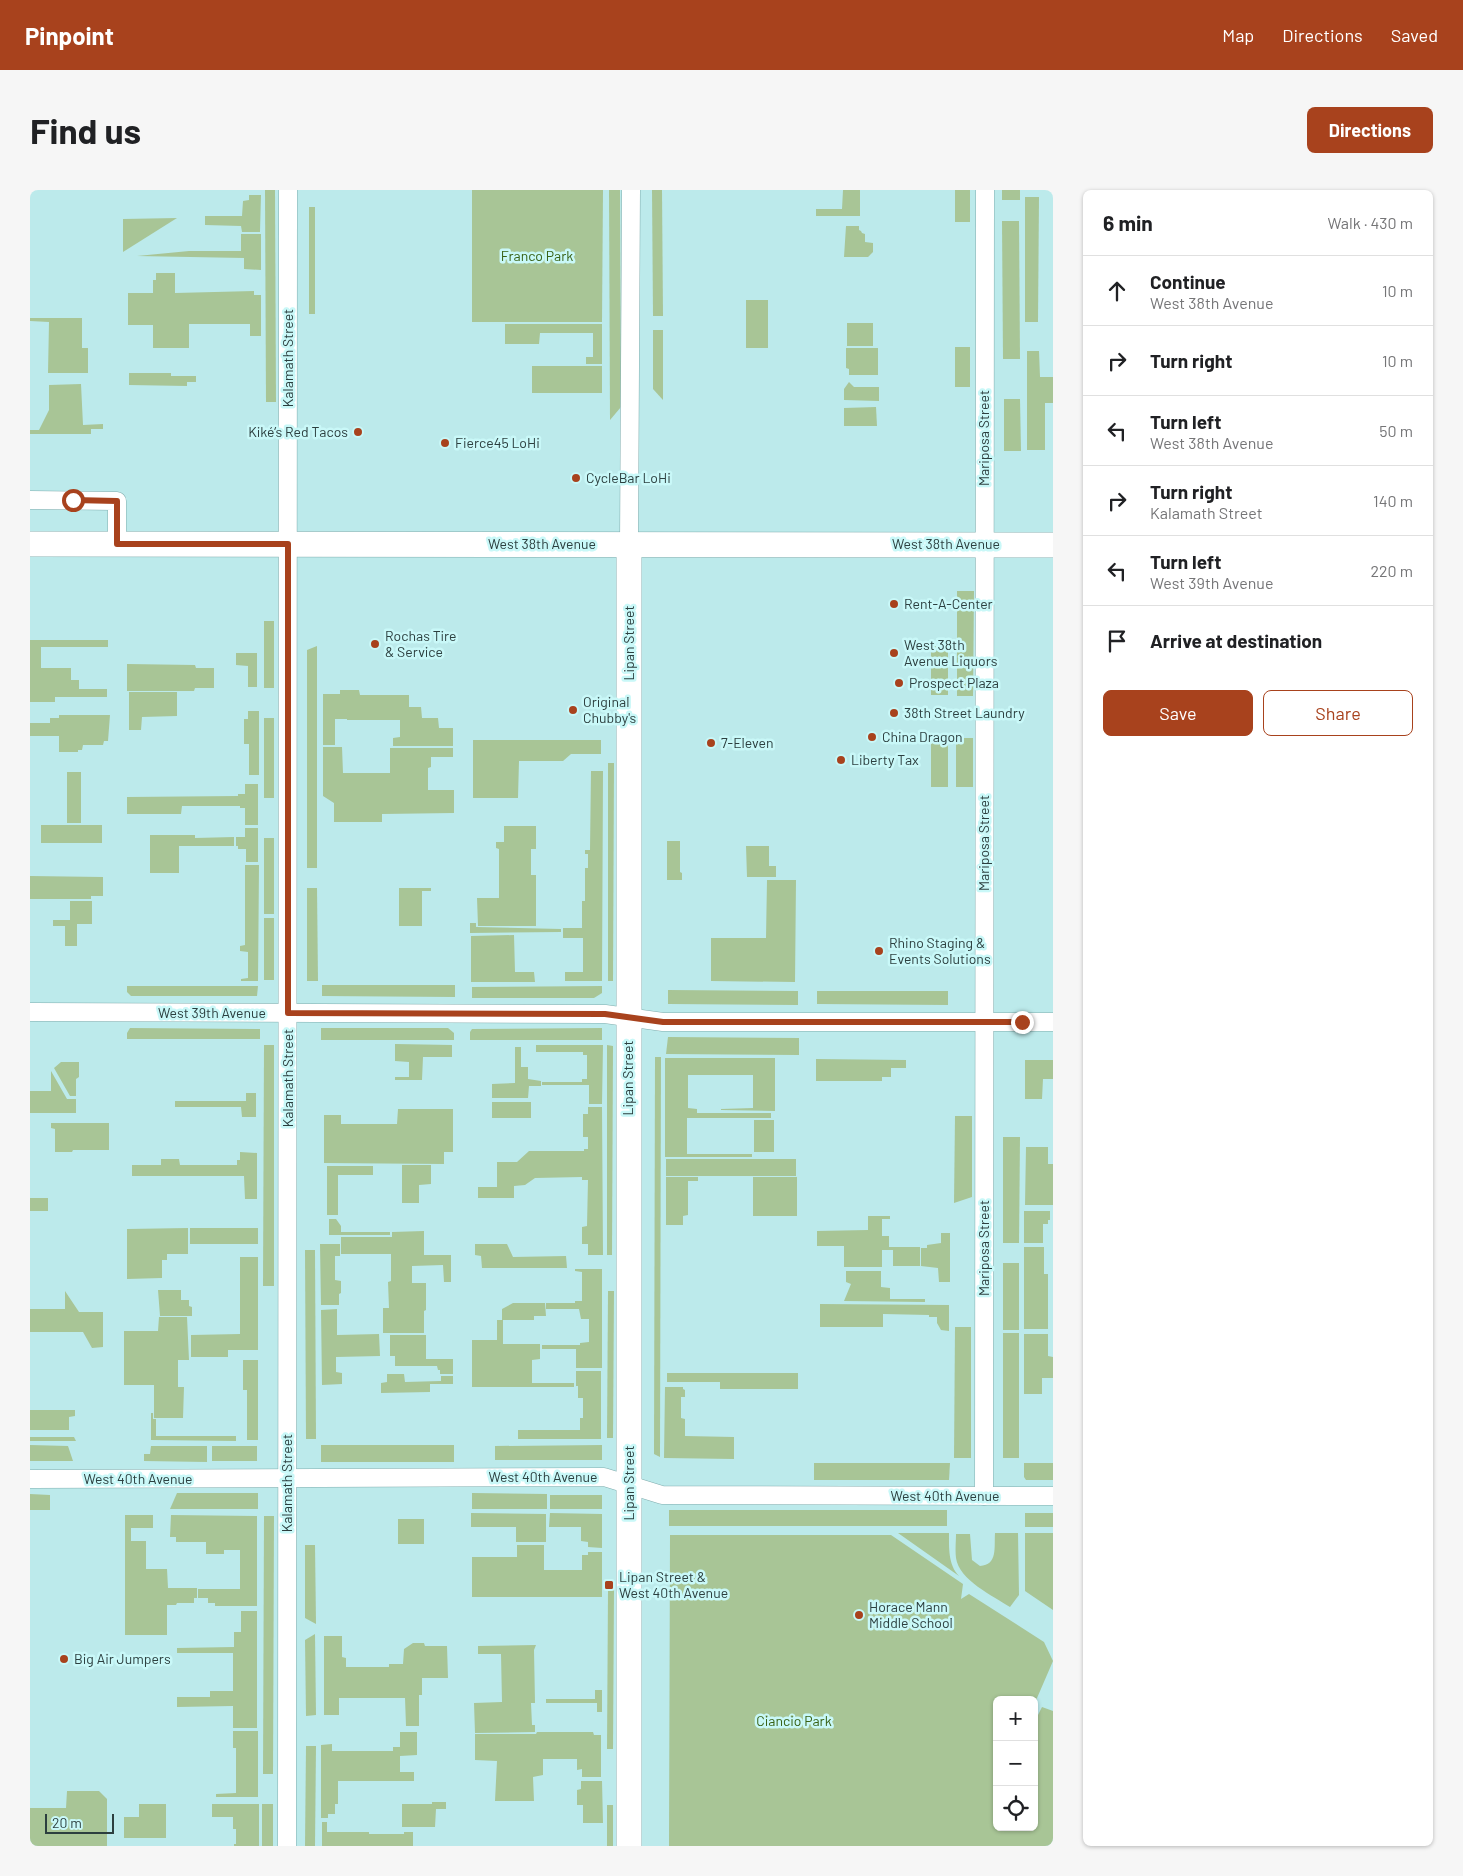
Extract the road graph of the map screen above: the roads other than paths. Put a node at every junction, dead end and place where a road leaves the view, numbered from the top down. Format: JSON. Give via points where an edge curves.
{"nodes":[{"id":1,"x":288,"y":190,"type":"edge"},
{"id":2,"x":631,"y":190,"type":"edge"},
{"id":3,"x":985,"y":190,"type":"edge"},
{"id":4,"x":30,"y":500,"type":"edge"},
{"id":5,"x":30,"y":544,"type":"edge"},
{"id":6,"x":117,"y":544,"type":"junction"},
{"id":7,"x":288,"y":544,"type":"junction"},
{"id":8,"x":629,"y":544,"type":"junction"},
{"id":9,"x":985,"y":544,"type":"junction"},
{"id":10,"x":1053,"y":544,"type":"edge"},
{"id":11,"x":30,"y":1012,"type":"edge"},
{"id":12,"x":288,"y":1013,"type":"junction"},
{"id":13,"x":628,"y":1017,"type":"junction"},
{"id":14,"x":984,"y":1022,"type":"junction"},
{"id":15,"x":1053,"y":1022,"type":"edge"},
{"id":16,"x":287,"y":1478,"type":"junction"},
{"id":17,"x":30,"y":1479,"type":"edge"},
{"id":18,"x":629,"y":1485,"type":"junction"},
{"id":19,"x":984,"y":1496,"type":"junction"},
{"id":20,"x":1053,"y":1496,"type":"edge"},
{"id":21,"x":287,"y":1846,"type":"edge"},
{"id":22,"x":629,"y":1846,"type":"edge"}],
"edges":[{"from":1,"to":7,"type":"street","name":"Kalamath Street"},
{"from":2,"to":8,"type":"street","name":"Lipan Street"},
{"from":3,"to":9,"type":"street","name":"Mariposa Street"},
{"from":4,"to":6,"type":"street","via":[[117,501]]},
{"from":5,"to":6,"type":"street","name":"West 38th Avenue"},
{"from":6,"to":7,"type":"street","name":"West 38th Avenue"},
{"from":7,"to":8,"type":"street","name":"West 38th Avenue"},
{"from":7,"to":12,"type":"street","name":"Kalamath Street"},
{"from":8,"to":9,"type":"street","name":"West 38th Avenue"},
{"from":8,"to":13,"type":"street","name":"Lipan Street"},
{"from":9,"to":10,"type":"street","name":"West 38th Avenue"},
{"from":9,"to":14,"type":"street","name":"Mariposa Street"},
{"from":11,"to":12,"type":"street","name":"West 39th Avenue"},
{"from":12,"to":13,"type":"street","name":"West 39th Avenue","via":[[605,1014]]},
{"from":12,"to":16,"type":"street","name":"Kalamath Street"},
{"from":13,"to":14,"type":"street","name":"West 39th Avenue","via":[[663,1022]]},
{"from":13,"to":18,"type":"street","name":"Lipan Street"},
{"from":14,"to":15,"type":"street","name":"West 39th Avenue"},
{"from":14,"to":19,"type":"street","name":"Mariposa Street"},
{"from":16,"to":17,"type":"street","name":"West 40th Avenue"},
{"from":16,"to":18,"type":"street","name":"West 40th Avenue","via":[[604,1477]]},
{"from":16,"to":21,"type":"street","name":"Kalamath Street"},
{"from":18,"to":19,"type":"street","name":"West 40th Avenue","via":[[662,1495]]},
{"from":18,"to":22,"type":"street","name":"Lipan Street"},
{"from":19,"to":20,"type":"street","name":"West 40th Avenue"}]}
